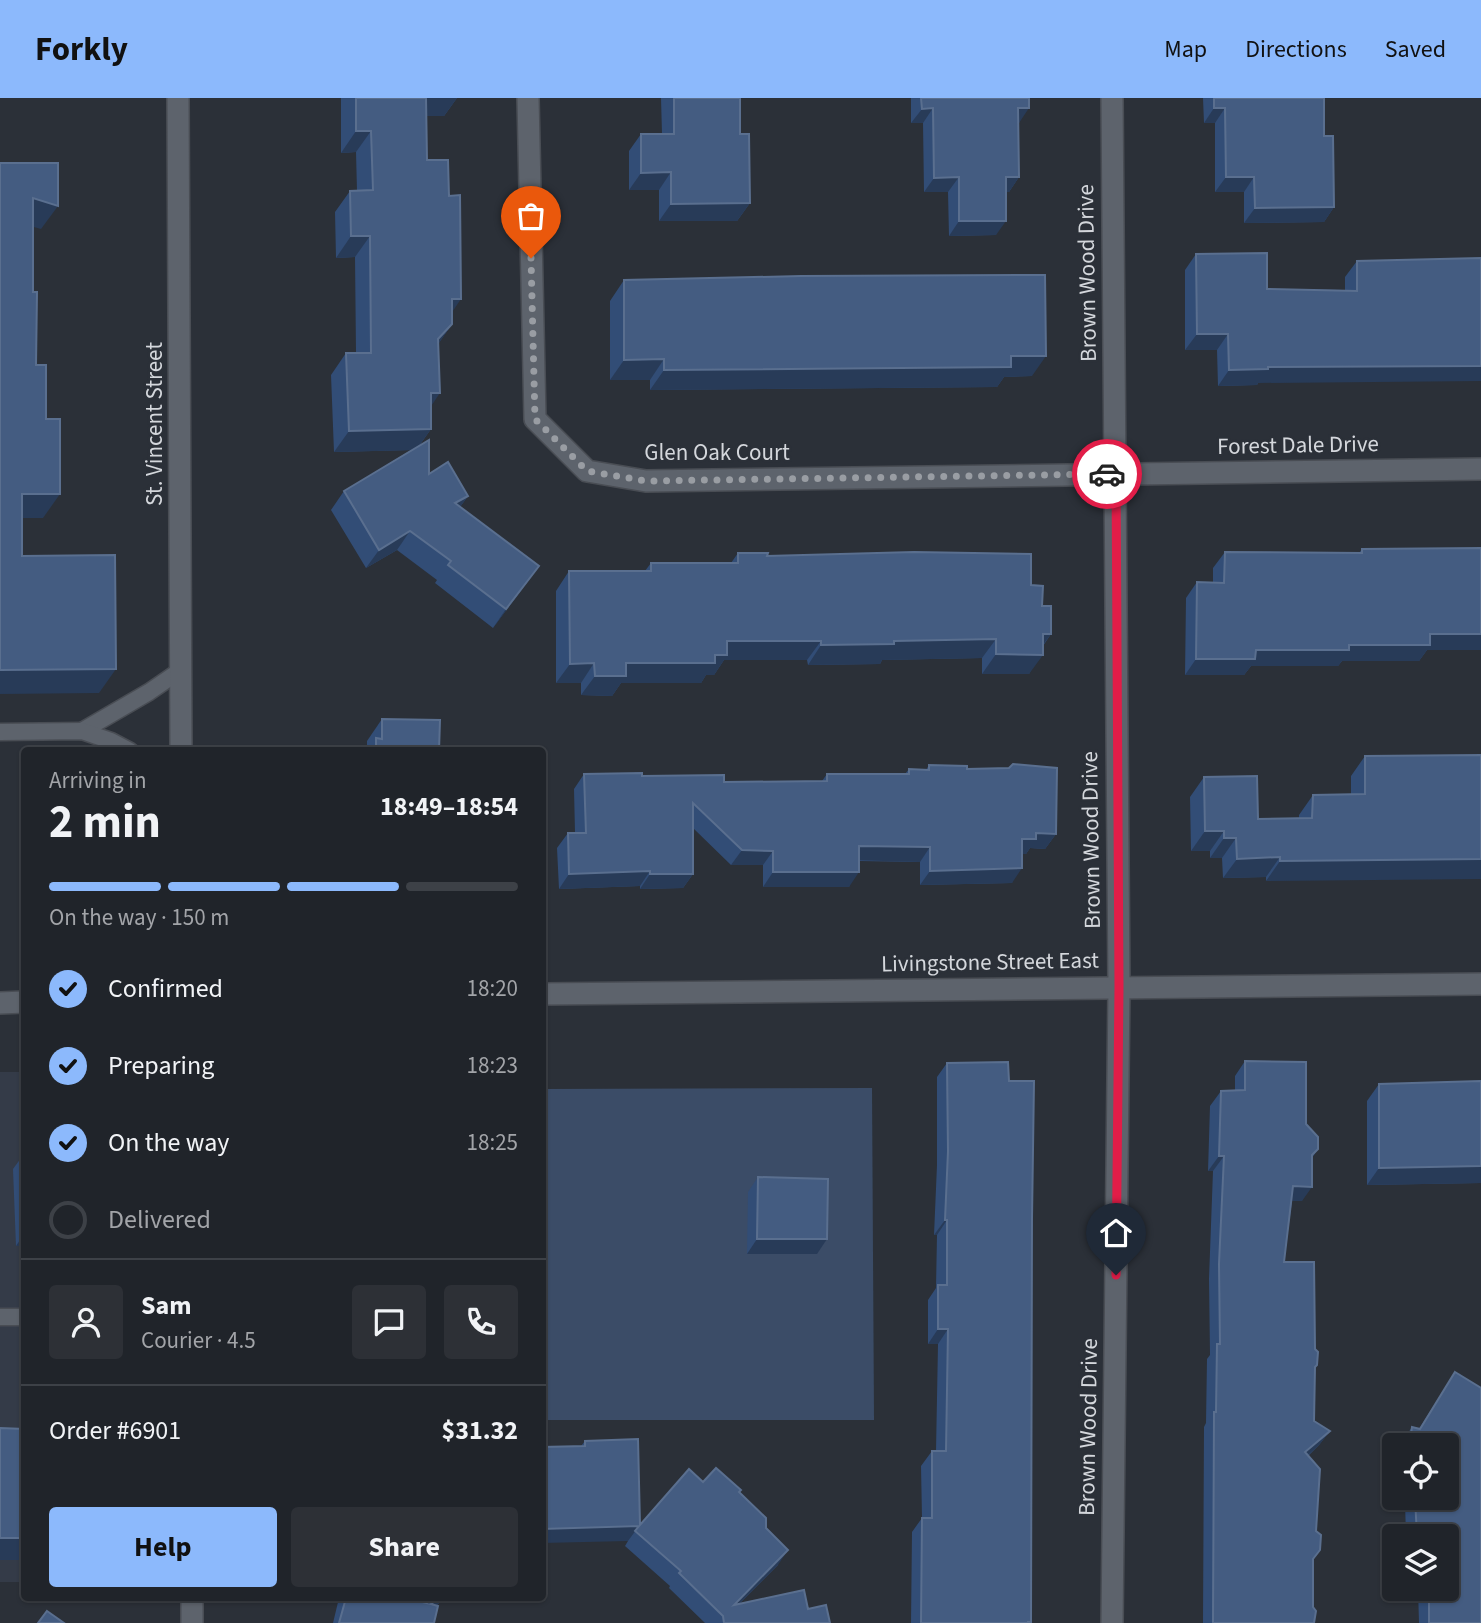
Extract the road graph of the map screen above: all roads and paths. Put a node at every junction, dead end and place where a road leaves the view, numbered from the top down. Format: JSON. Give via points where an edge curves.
{"nodes":[{"id":1,"x":178,"y":98,"type":"edge"},
{"id":2,"x":528,"y":98,"type":"edge"},
{"id":3,"x":1112,"y":98,"type":"edge"},
{"id":4,"x":1481,"y":470,"type":"edge"},
{"id":5,"x":1116,"y":474,"type":"junction"},
{"id":6,"x":181,"y":670,"type":"junction"},
{"id":7,"x":82,"y":731,"type":"junction"},
{"id":8,"x":0,"y":732,"type":"edge"},
{"id":9,"x":122,"y":747,"type":"edge"},
{"id":10,"x":181,"y":747,"type":"edge"},
{"id":11,"x":1481,"y":984,"type":"edge"},
{"id":12,"x":1119,"y":987,"type":"junction"},
{"id":13,"x":546,"y":995,"type":"edge"},
{"id":14,"x":21,"y":1002,"type":"edge"},
{"id":15,"x":0,"y":1003,"type":"edge"},
{"id":16,"x":0,"y":1317,"type":"edge"},
{"id":17,"x":21,"y":1317,"type":"edge"},
{"id":18,"x":192,"y":1601,"type":"edge"},
{"id":19,"x":192,"y":1623,"type":"edge"},
{"id":20,"x":1112,"y":1623,"type":"edge"}],
"edges":[{"from":1,"to":6,"type":"street","name":"St. Vincent Street"},
{"from":2,"to":5,"type":"street","name":"Glen Oak Court","via":[[535,419],[587,471],[646,481]]},
{"from":3,"to":5,"type":"street","name":"Brown Wood Drive"},
{"from":4,"to":5,"type":"street","name":"Forest Dale Drive"},
{"from":5,"to":12,"type":"street","name":"Brown Wood Drive"},
{"from":6,"to":7,"type":"lane"},
{"from":6,"to":10,"type":"street","name":"St. Vincent Street"},
{"from":7,"to":8,"type":"lane"},
{"from":7,"to":9,"type":"lane"},
{"from":11,"to":12,"type":"street","name":"Livingstone Street East"},
{"from":12,"to":13,"type":"street","name":"Livingstone Street East"},
{"from":12,"to":20,"type":"street","name":"Brown Wood Drive"},
{"from":14,"to":15,"type":"street"},
{"from":16,"to":17,"type":"lane"},
{"from":18,"to":19,"type":"street"}]}
